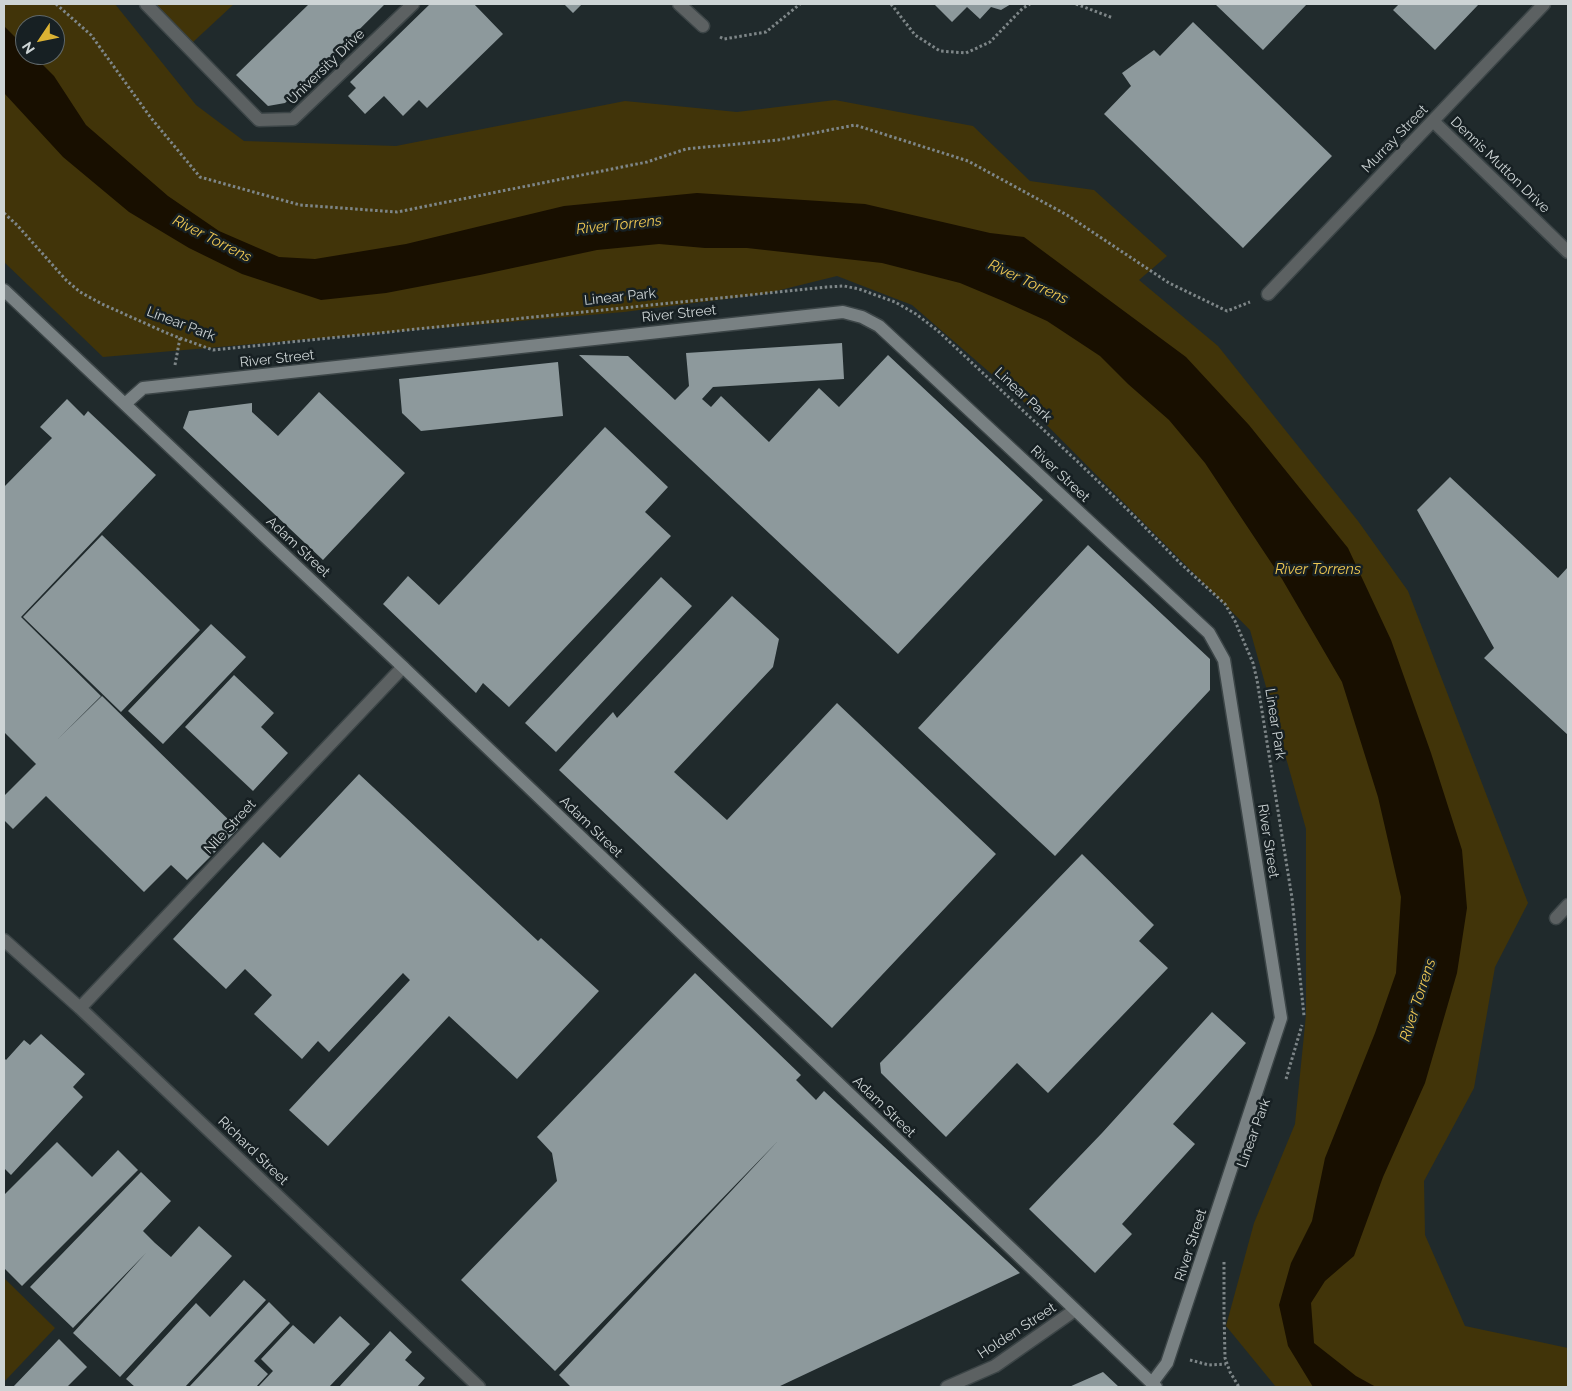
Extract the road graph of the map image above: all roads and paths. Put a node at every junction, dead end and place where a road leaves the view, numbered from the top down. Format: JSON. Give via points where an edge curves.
{"nodes":[{"id":1,"x":56,"y":4,"type":"edge"},
{"id":2,"x":146,"y":4,"type":"edge"},
{"id":3,"x":413,"y":4,"type":"edge"},
{"id":4,"x":679,"y":4,"type":"edge"},
{"id":5,"x":800,"y":4,"type":"edge"},
{"id":6,"x":891,"y":4,"type":"edge"},
{"id":7,"x":1030,"y":4,"type":"edge"},
{"id":8,"x":1076,"y":4,"type":"edge"},
{"id":9,"x":1544,"y":4,"type":"edge"},
{"id":10,"x":1113,"y":18,"type":"dead end"},
{"id":11,"x":702,"y":26,"type":"joint"},
{"id":12,"x":1433,"y":121,"type":"junction"},
{"id":13,"x":4,"y":213,"type":"edge"},
{"id":14,"x":1568,"y":252,"type":"edge"},
{"id":15,"x":4,"y":290,"type":"edge"},
{"id":16,"x":1268,"y":294,"type":"joint"},
{"id":17,"x":180,"y":338,"type":"junction"},
{"id":18,"x":175,"y":366,"type":"dead end"},
{"id":19,"x":125,"y":404,"type":"junction"},
{"id":20,"x":403,"y":668,"type":"junction"},
{"id":21,"x":1568,"y":905,"type":"edge"},
{"id":22,"x":1556,"y":918,"type":"dead end"},
{"id":23,"x":4,"y":940,"type":"edge"},
{"id":24,"x":80,"y":1008,"type":"junction"},
{"id":25,"x":1282,"y":1088,"type":"dead end"},
{"id":26,"x":1225,"y":1256,"type":"dead end"},
{"id":27,"x":1075,"y":1310,"type":"junction"},
{"id":28,"x":1173,"y":1346,"type":"junction"},
{"id":29,"x":1226,"y":1364,"type":"junction"},
{"id":30,"x":1154,"y":1385,"type":"edge"},
{"id":31,"x":479,"y":1387,"type":"edge"},
{"id":32,"x":947,"y":1387,"type":"edge"},
{"id":33,"x":1239,"y":1387,"type":"edge"}],
"edges":[{"from":1,"to":16,"type":"path","via":[[92,35],[151,118],[200,177],[300,205],[396,212],[647,162],[686,149],[778,140],[855,125],[968,161],[1067,215],[1169,283],[1227,311]]},
{"from":2,"to":3,"type":"street","name":"University Drive","via":[[259,120],[293,119]]},
{"from":4,"to":11,"type":"street"},
{"from":5,"to":11,"type":"path","via":[[763,33],[724,39]]},
{"from":6,"to":7,"type":"path","via":[[915,35],[940,51],[966,53],[990,42]]},
{"from":8,"to":10,"type":"path"},
{"from":9,"to":12,"type":"street","name":"Murray Street"},
{"from":12,"to":14,"type":"street","name":"Dennis Mutton Drive"},
{"from":12,"to":16,"type":"street","name":"Murray Street"},
{"from":13,"to":17,"type":"path","name":"Linear Park","via":[[80,292]]},
{"from":15,"to":19,"type":"street","name":"Adam Street"},
{"from":17,"to":18,"type":"path"},
{"from":17,"to":25,"type":"path","name":"Linear Park","via":[[213,350],[844,286],[878,295],[916,314],[1133,515],[1225,604],[1235,622],[1257,680],[1292,898],[1304,1013],[1302,1029]]},
{"from":19,"to":20,"type":"street","name":"Adam Street"},
{"from":19,"to":28,"type":"street","name":"River Street","via":[[143,388],[843,312],[878,326],[1209,633],[1224,660],[1281,1018]]},
{"from":20,"to":24,"type":"street","name":"Nile Street"},
{"from":20,"to":27,"type":"street","name":"Adam Street"},
{"from":21,"to":22,"type":"street"},
{"from":23,"to":24,"type":"street","name":"Richard Street"},
{"from":24,"to":31,"type":"street","name":"Richard Street"},
{"from":26,"to":29,"type":"path"},
{"from":27,"to":30,"type":"street","name":"Adam Street"},
{"from":27,"to":32,"type":"street","name":"Holden Street","via":[[995,1366]]},
{"from":28,"to":29,"type":"path","via":[[1198,1363]]},
{"from":28,"to":30,"type":"street","name":"River Street"},
{"from":29,"to":33,"type":"path"}]}
